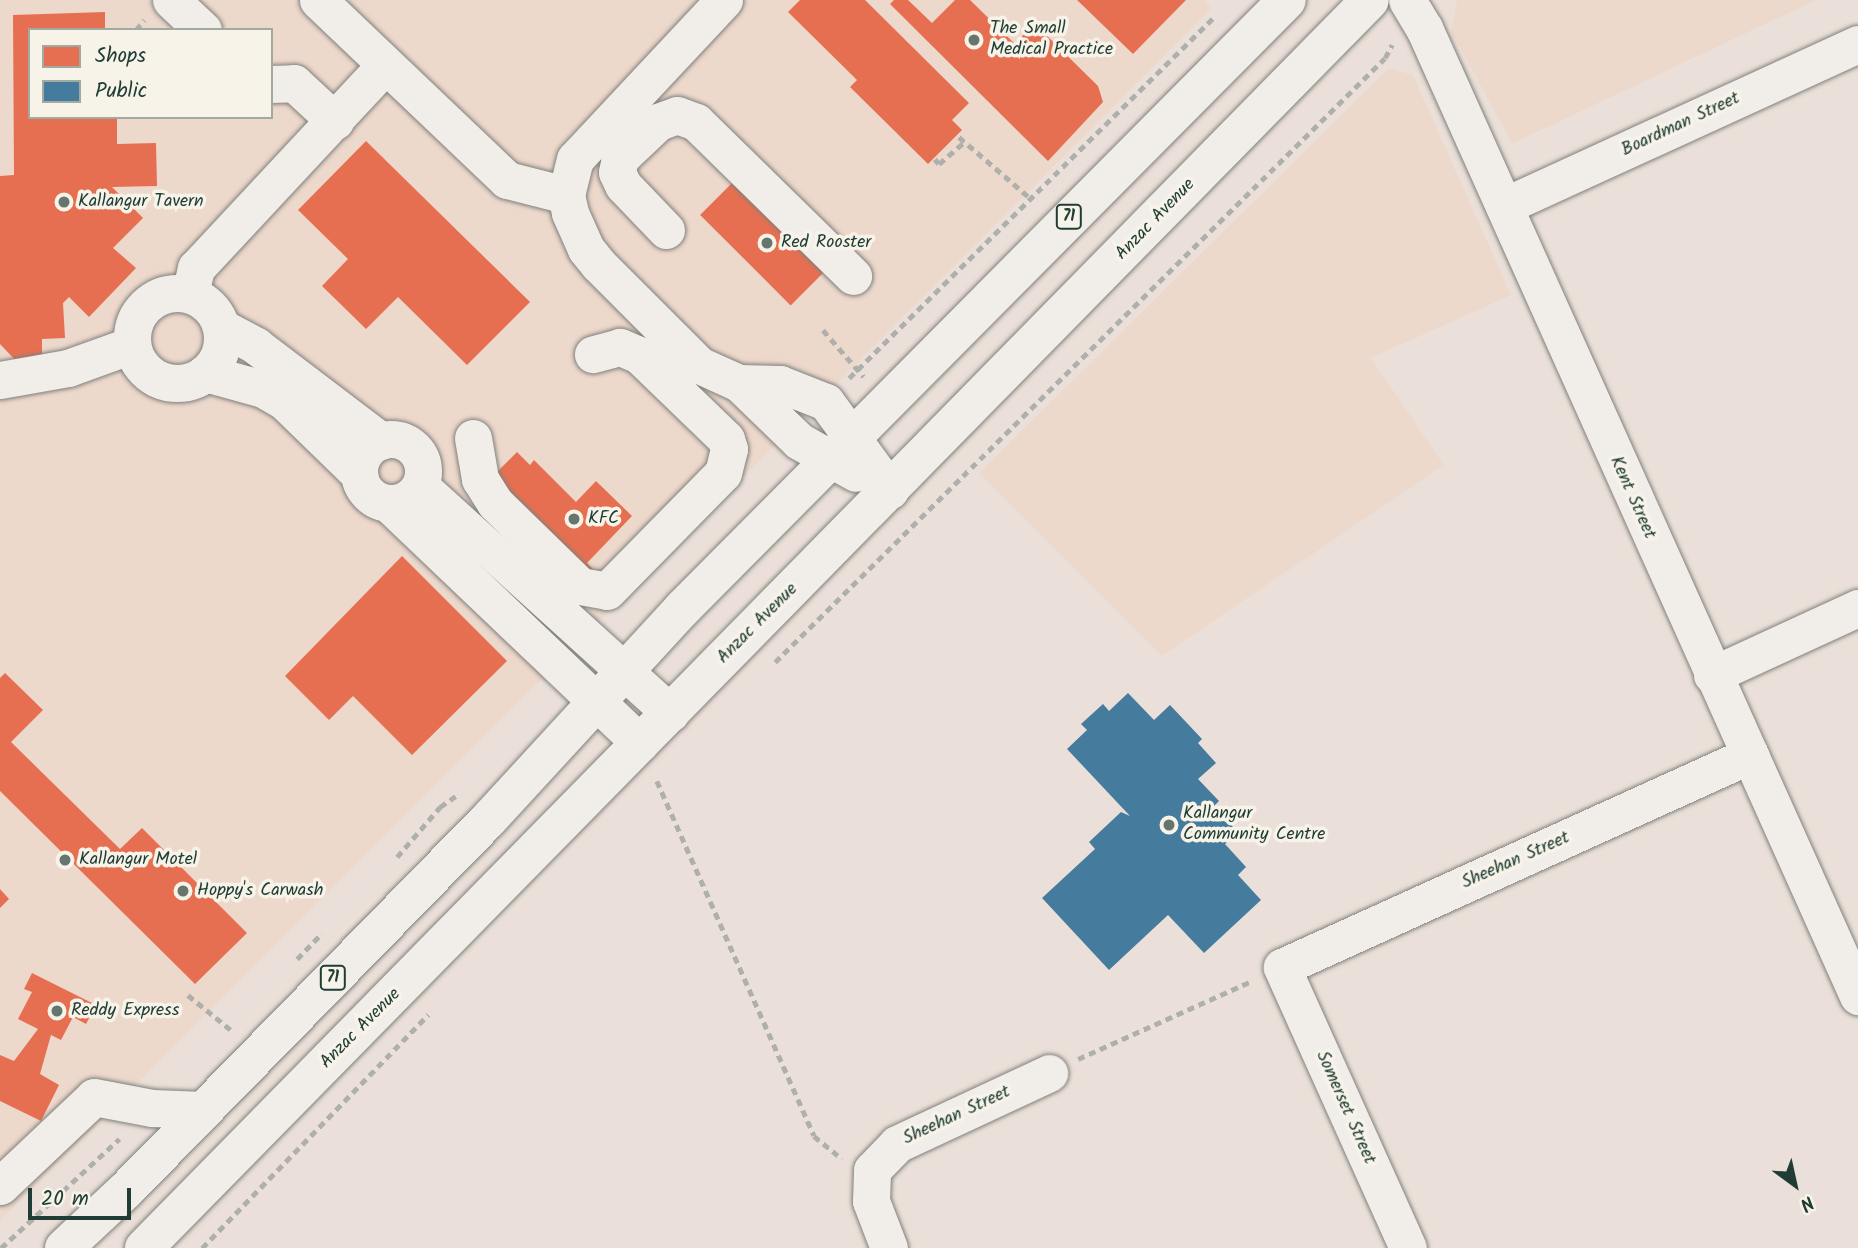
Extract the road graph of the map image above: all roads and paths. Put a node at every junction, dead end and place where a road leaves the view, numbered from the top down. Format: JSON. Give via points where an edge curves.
{"nodes":[{"id":1,"x":172,"y":0,"type":"edge"},
{"id":2,"x":318,"y":0,"type":"edge"},
{"id":3,"x":724,"y":0,"type":"edge"},
{"id":4,"x":1287,"y":0,"type":"edge"},
{"id":5,"x":1370,"y":0,"type":"edge"},
{"id":6,"x":1222,"y":9,"type":"dead end"},
{"id":7,"x":1403,"y":17,"type":"edge"},
{"id":8,"x":200,"y":28,"type":"edge"},
{"id":9,"x":1858,"y":44,"type":"edge"},
{"id":10,"x":385,"y":65,"type":"junction"},
{"id":11,"x":273,"y":84,"type":"edge"},
{"id":12,"x":335,"y":121,"type":"junction"},
{"id":13,"x":959,"y":137,"type":"dead end"},
{"id":14,"x":965,"y":141,"type":"junction"},
{"id":15,"x":935,"y":159,"type":"dead end"},
{"id":16,"x":566,"y":195,"type":"junction"},
{"id":17,"x":1029,"y":197,"type":"junction"},
{"id":18,"x":1504,"y":205,"type":"junction"},
{"id":19,"x":666,"y":230,"type":"dead end"},
{"id":20,"x":853,"y":276,"type":"dead end"},
{"id":21,"x":190,"y":295,"type":"junction"},
{"id":22,"x":221,"y":327,"type":"junction"},
{"id":23,"x":823,"y":330,"type":"dead end"},
{"id":24,"x":132,"y":345,"type":"junction"},
{"id":25,"x":593,"y":354,"type":"dead end"},
{"id":26,"x":858,"y":369,"type":"junction"},
{"id":27,"x":205,"y":373,"type":"junction"},
{"id":28,"x":863,"y":377,"type":"dead end"},
{"id":29,"x":0,"y":380,"type":"edge"},
{"id":30,"x":845,"y":383,"type":"dead end"},
{"id":31,"x":473,"y":438,"type":"dead end"},
{"id":32,"x":381,"y":441,"type":"junction"},
{"id":33,"x":841,"y":448,"type":"junction"},
{"id":34,"x":359,"y":474,"type":"junction"},
{"id":35,"x":420,"y":486,"type":"junction"},
{"id":36,"x":890,"y":490,"type":"junction"},
{"id":37,"x":388,"y":503,"type":"junction"},
{"id":38,"x":1858,"y":608,"type":"edge"},
{"id":39,"x":773,"y":664,"type":"dead end"},
{"id":40,"x":623,"y":671,"type":"junction"},
{"id":41,"x":1712,"y":675,"type":"junction"},
{"id":42,"x":595,"y":702,"type":"junction"},
{"id":43,"x":670,"y":713,"type":"junction"},
{"id":44,"x":640,"y":743,"type":"junction"},
{"id":45,"x":1750,"y":755,"type":"junction"},
{"id":46,"x":667,"y":771,"type":"dead end"},
{"id":47,"x":657,"y":781,"type":"junction"},
{"id":48,"x":647,"y":791,"type":"dead end"},
{"id":49,"x":460,"y":794,"type":"dead end"},
{"id":50,"x":395,"y":861,"type":"dead end"},
{"id":51,"x":327,"y":929,"type":"dead end"},
{"id":52,"x":293,"y":965,"type":"dead end"},
{"id":53,"x":1282,"y":967,"type":"junction"},
{"id":54,"x":188,"y":995,"type":"dead end"},
{"id":55,"x":1858,"y":996,"type":"edge"},
{"id":56,"x":434,"y":1009,"type":"dead end"},
{"id":57,"x":240,"y":1021,"type":"dead end"},
{"id":58,"x":231,"y":1030,"type":"junction"},
{"id":59,"x":221,"y":1040,"type":"dead end"},
{"id":60,"x":1049,"y":1073,"type":"joint"},
{"id":61,"x":152,"y":1108,"type":"junction"},
{"id":62,"x":204,"y":1110,"type":"junction"},
{"id":63,"x":872,"y":1170,"type":"junction"},
{"id":64,"x":2,"y":1179,"type":"edge"},
{"id":65,"x":1,"y":1248,"type":"edge"},
{"id":66,"x":64,"y":1248,"type":"edge"},
{"id":67,"x":144,"y":1248,"type":"edge"},
{"id":68,"x":202,"y":1248,"type":"edge"},
{"id":69,"x":889,"y":1248,"type":"edge"},
{"id":70,"x":1408,"y":1248,"type":"edge"}],
"edges":[{"from":1,"to":8,"type":"street"},
{"from":2,"to":10,"type":"street"},
{"from":3,"to":16,"type":"street","via":[[589,141],[575,159]]},
{"from":4,"to":33,"type":"highway","number":"71"},
{"from":5,"to":36,"type":"highway","name":"Anzac Avenue"},
{"from":6,"to":17,"type":"path"},
{"from":7,"to":18,"type":"street","name":"Kent Street","via":[[1424,27]]},
{"from":7,"to":39,"type":"path","via":[[1385,58]]},
{"from":9,"to":18,"type":"street","name":"Boardman Street"},
{"from":10,"to":12,"type":"street"},
{"from":10,"to":16,"type":"street","via":[[506,180]]},
{"from":11,"to":12,"type":"street","via":[[294,83]]},
{"from":12,"to":21,"type":"street","via":[[196,268]]},
{"from":13,"to":14,"type":"path"},
{"from":14,"to":15,"type":"path","via":[[939,164]]},
{"from":14,"to":17,"type":"path"},
{"from":16,"to":33,"type":"street","via":[[586,249],[699,365],[739,383],[780,384],[815,396],[831,408]]},
{"from":17,"to":26,"type":"path"},
{"from":18,"to":41,"type":"street","name":"Kent Street"},
{"from":19,"to":20,"type":"street","via":[[622,185],[617,172],[620,158],[658,122],[677,115],[696,122]]},
{"from":21,"to":22,"type":"street","via":[[215,313]]},
{"from":21,"to":24,"type":"street","via":[[164,295],[143,309]]},
{"from":22,"to":27,"type":"street","via":[[220,352]]},
{"from":22,"to":32,"type":"street","via":[[256,346]]},
{"from":23,"to":26,"type":"path"},
{"from":24,"to":27,"type":"street","via":[[142,367],[162,381],[185,383]]},
{"from":24,"to":29,"type":"street","via":[[68,368]]},
{"from":25,"to":31,"type":"street","via":[[620,347],[639,355],[726,439],[729,449],[723,473],[607,592],[580,586],[495,503],[480,479]]},
{"from":26,"to":28,"type":"path"},
{"from":26,"to":30,"type":"path"},
{"from":27,"to":34,"type":"street","via":[[262,389],[284,401]]},
{"from":32,"to":34,"type":"street","via":[[365,454]]},
{"from":32,"to":35,"type":"street","via":[[402,442],[419,455]]},
{"from":33,"to":36,"type":"street"},
{"from":33,"to":40,"type":"highway","number":"71"},
{"from":34,"to":37,"type":"street","via":[[365,490]]},
{"from":35,"to":37,"type":"street","via":[[406,499]]},
{"from":35,"to":40,"type":"street"},
{"from":36,"to":43,"type":"highway","name":"Anzac Avenue"},
{"from":37,"to":42,"type":"street"},
{"from":38,"to":41,"type":"street"},
{"from":40,"to":42,"type":"highway","number":"71"},
{"from":40,"to":43,"type":"street"},
{"from":41,"to":45,"type":"street","name":"Kent Street"},
{"from":42,"to":44,"type":"street"},
{"from":42,"to":62,"type":"highway","number":"71","via":[[488,820]]},
{"from":43,"to":44,"type":"highway","name":"Anzac Avenue"},
{"from":44,"to":67,"type":"highway","name":"Anzac Avenue"},
{"from":45,"to":53,"type":"street","name":"Sheehan Street"},
{"from":45,"to":55,"type":"street","name":"Kent Street"},
{"from":46,"to":47,"type":"path"},
{"from":47,"to":48,"type":"path"},
{"from":47,"to":63,"type":"path","via":[[814,1136],[839,1157]]},
{"from":49,"to":50,"type":"path","via":[[440,807]]},
{"from":51,"to":52,"type":"path"},
{"from":53,"to":60,"type":"path"},
{"from":53,"to":70,"type":"street","name":"Somerset Street"},
{"from":54,"to":58,"type":"path"},
{"from":56,"to":68,"type":"path"},
{"from":57,"to":58,"type":"path"},
{"from":58,"to":59,"type":"path"},
{"from":60,"to":63,"type":"street","name":"Sheehan Street","via":[[897,1144]]},
{"from":61,"to":62,"type":"street"},
{"from":61,"to":64,"type":"street","via":[[94,1097]]},
{"from":61,"to":65,"type":"path"},
{"from":62,"to":66,"type":"highway","number":"71"},
{"from":63,"to":69,"type":"street","via":[[871,1201]]}]}
